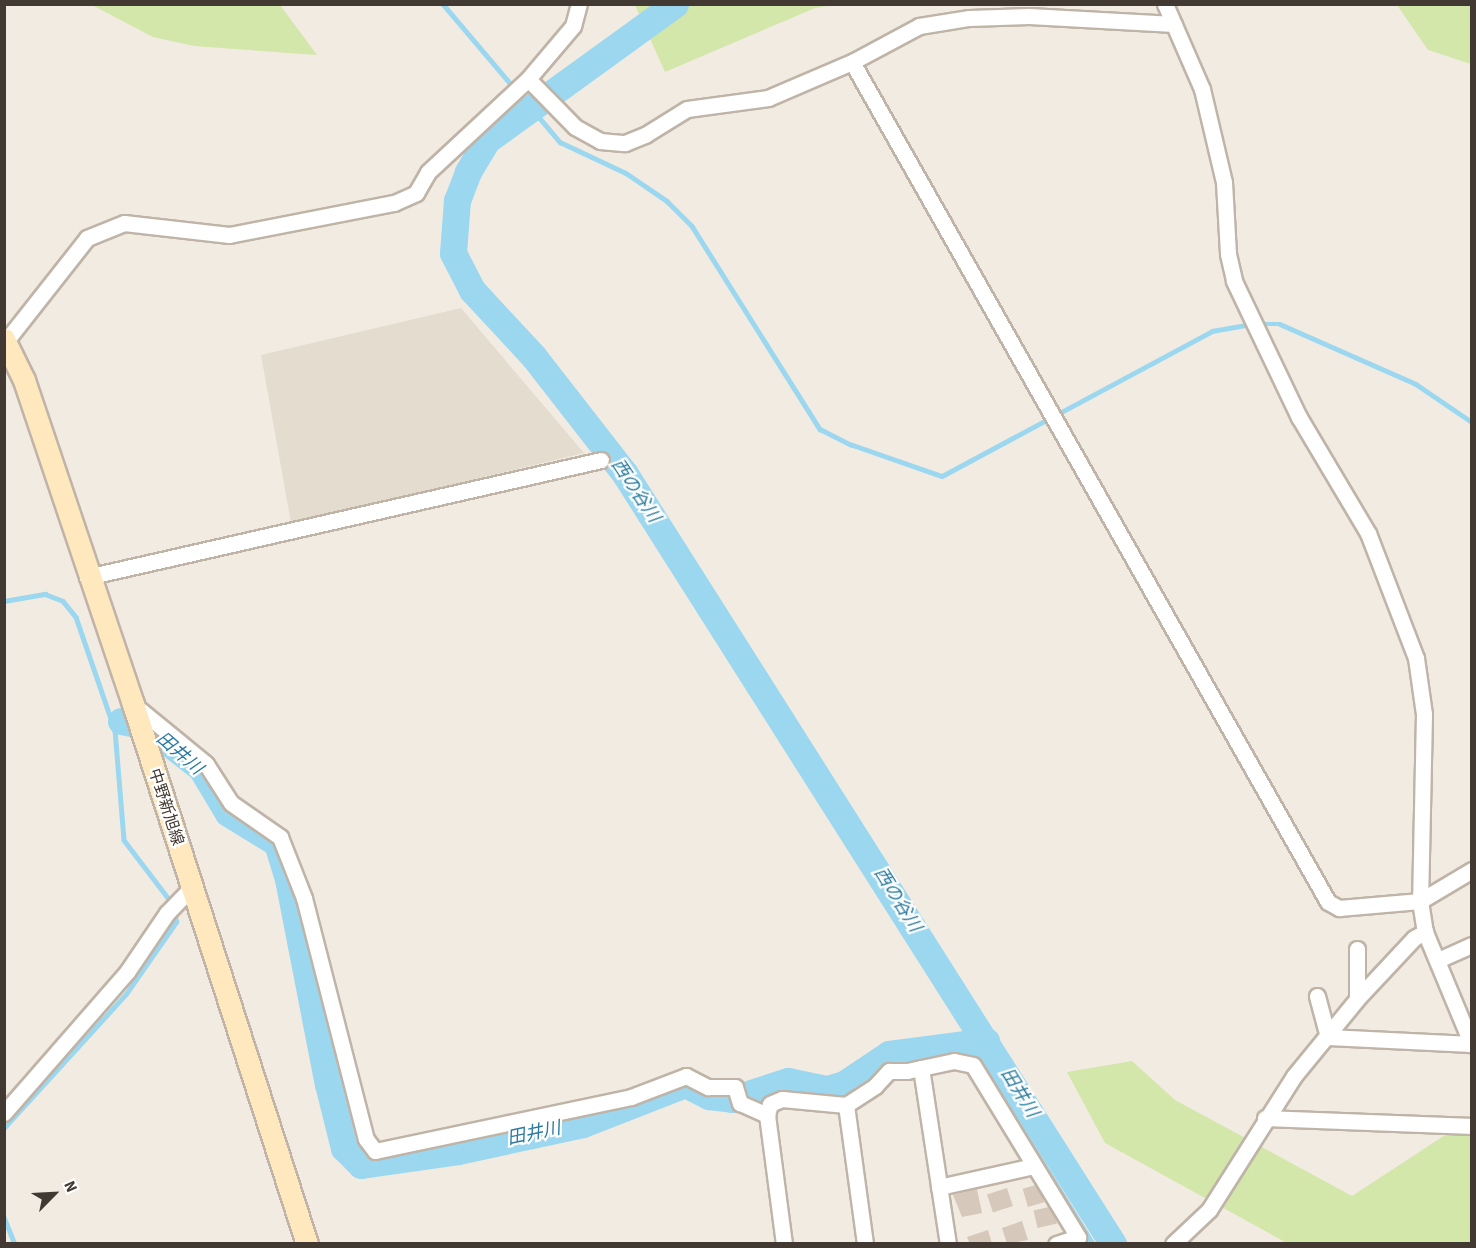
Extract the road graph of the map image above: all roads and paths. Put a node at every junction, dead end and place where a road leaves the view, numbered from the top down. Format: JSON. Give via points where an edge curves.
{"nodes":[{"id":1,"x":579,"y":4,"type":"edge"},
{"id":2,"x":1165,"y":4,"type":"edge"},
{"id":3,"x":1174,"y":24,"type":"junction"},
{"id":4,"x":852,"y":62,"type":"junction"},
{"id":5,"x":528,"y":79,"type":"junction"},
{"id":6,"x":5,"y":340,"type":"edge"},
{"id":7,"x":601,"y":460,"type":"dead end"},
{"id":8,"x":87,"y":577,"type":"junction"},
{"id":9,"x":133,"y":704,"type":"junction"},
{"id":10,"x":1472,"y":870,"type":"edge"},
{"id":11,"x":192,"y":887,"type":"junction"},
{"id":12,"x":1420,"y":901,"type":"junction"},
{"id":13,"x":1425,"y":932,"type":"junction"},
{"id":14,"x":1472,"y":945,"type":"edge"},
{"id":15,"x":1357,"y":949,"type":"dead end"},
{"id":16,"x":1438,"y":960,"type":"junction"},
{"id":17,"x":1317,"y":996,"type":"dead end"},
{"id":18,"x":1357,"y":999,"type":"junction"},
{"id":19,"x":1328,"y":1037,"type":"junction"},
{"id":20,"x":1471,"y":1041,"type":"edge"},
{"id":21,"x":921,"y":1068,"type":"junction"},
{"id":22,"x":846,"y":1105,"type":"junction"},
{"id":23,"x":4,"y":1113,"type":"edge"},
{"id":24,"x":767,"y":1115,"type":"junction"},
{"id":25,"x":1265,"y":1118,"type":"junction"},
{"id":26,"x":1472,"y":1126,"type":"edge"},
{"id":27,"x":1034,"y":1166,"type":"junction"},
{"id":28,"x":939,"y":1187,"type":"junction"},
{"id":29,"x":307,"y":1244,"type":"edge"},
{"id":30,"x":784,"y":1244,"type":"edge"},
{"id":31,"x":865,"y":1244,"type":"edge"},
{"id":32,"x":948,"y":1244,"type":"edge"},
{"id":33,"x":1056,"y":1244,"type":"edge"},
{"id":34,"x":1173,"y":1244,"type":"edge"}],
"edges":[{"from":1,"to":5,"type":"street","via":[[573,26]]},
{"from":2,"to":3,"type":"street"},
{"from":3,"to":4,"type":"street","via":[[1109,17],[969,18],[919,26]]},
{"from":3,"to":12,"type":"street","via":[[1202,89],[1224,182],[1228,254],[1234,281],[1299,417],[1368,533],[1416,658],[1425,714]]},
{"from":4,"to":5,"type":"street","via":[[768,98],[687,109],[625,143],[600,141],[575,127]]},
{"from":4,"to":12,"type":"street","via":[[1328,902],[1339,908]]},
{"from":5,"to":6,"type":"street","via":[[428,172],[417,193],[394,203],[229,235],[124,223],[87,238]]},
{"from":6,"to":8,"type":"main road","name":"中野新旭線","via":[[24,380]]},
{"from":7,"to":8,"type":"street"},
{"from":8,"to":9,"type":"main road","name":"中野新旭線"},
{"from":9,"to":11,"type":"main road","name":"中野新旭線"},
{"from":9,"to":24,"type":"street","via":[[206,764],[231,803],[280,837],[304,898],[366,1139],[375,1151],[631,1097],[686,1076],[708,1087],[735,1087],[740,1103]]},
{"from":10,"to":12,"type":"street"},
{"from":11,"to":23,"type":"street","via":[[167,913],[127,972]]},
{"from":11,"to":29,"type":"main road","name":"中野新旭線"},
{"from":12,"to":13,"type":"street"},
{"from":13,"to":16,"type":"street"},
{"from":13,"to":18,"type":"street","via":[[1414,938]]},
{"from":14,"to":16,"type":"street"},
{"from":15,"to":18,"type":"street"},
{"from":16,"to":20,"type":"street"},
{"from":17,"to":19,"type":"street"},
{"from":18,"to":19,"type":"street"},
{"from":19,"to":20,"type":"street"},
{"from":19,"to":25,"type":"street"},
{"from":21,"to":22,"type":"street","via":[[889,1071]]},
{"from":21,"to":27,"type":"street","via":[[954,1061],[973,1065]]},
{"from":21,"to":28,"type":"street"},
{"from":22,"to":24,"type":"street","via":[[782,1099],[770,1104]]},
{"from":22,"to":31,"type":"street"},
{"from":24,"to":30,"type":"street"},
{"from":25,"to":26,"type":"street"},
{"from":25,"to":34,"type":"street","via":[[1209,1210]]},
{"from":27,"to":28,"type":"street"},
{"from":27,"to":33,"type":"street","via":[[1078,1237]]},
{"from":28,"to":32,"type":"street"}]}
